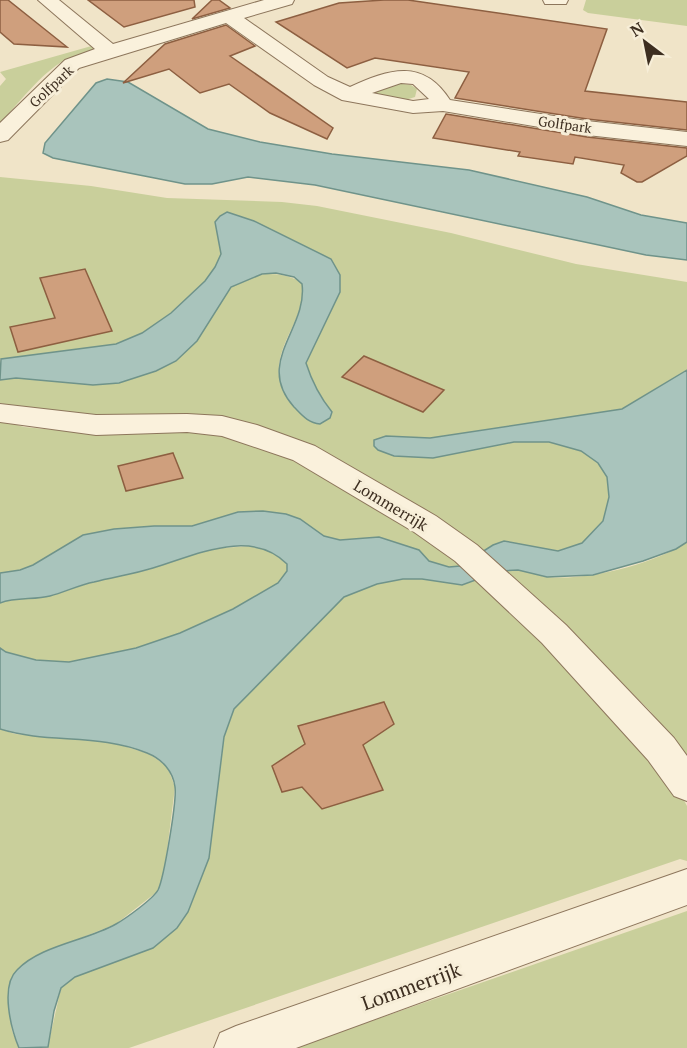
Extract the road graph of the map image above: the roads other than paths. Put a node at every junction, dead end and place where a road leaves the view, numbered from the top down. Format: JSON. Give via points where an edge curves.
{"nodes":[{"id":1,"x":47,"y":0,"type":"edge"},
{"id":2,"x":285,"y":0,"type":"edge"},
{"id":3,"x":552,"y":0,"type":"edge"},
{"id":4,"x":559,"y":0,"type":"edge"},
{"id":5,"x":230,"y":17,"type":"junction"},
{"id":6,"x":110,"y":51,"type":"junction"},
{"id":7,"x":0,"y":135,"type":"edge"},
{"id":8,"x":687,"y":139,"type":"edge"},
{"id":9,"x":0,"y":413,"type":"edge"},
{"id":10,"x":687,"y":785,"type":"edge"},
{"id":11,"x":687,"y":887,"type":"edge"},
{"id":12,"x":236,"y":1048,"type":"edge"}],
"edges":[{"from":1,"to":6,"type":"street"},
{"from":2,"to":5,"type":"street","name":"Golfpark"},
{"from":3,"to":4,"type":"street"},
{"from":5,"to":6,"type":"street","name":"Golfpark"},
{"from":5,"to":8,"type":"street","name":"Golfpark","via":[[321,81],[350,95],[413,107],[443,105]]},
{"from":6,"to":7,"type":"street","name":"Golfpark","via":[[72,64]]},
{"from":9,"to":10,"type":"street","name":"Lommerrijk","via":[[96,425],[222,426],[304,453],[425,524],[465,553],[562,642],[661,749]]},
{"from":11,"to":12,"type":"street","name":"Lommerrijk"}]}
